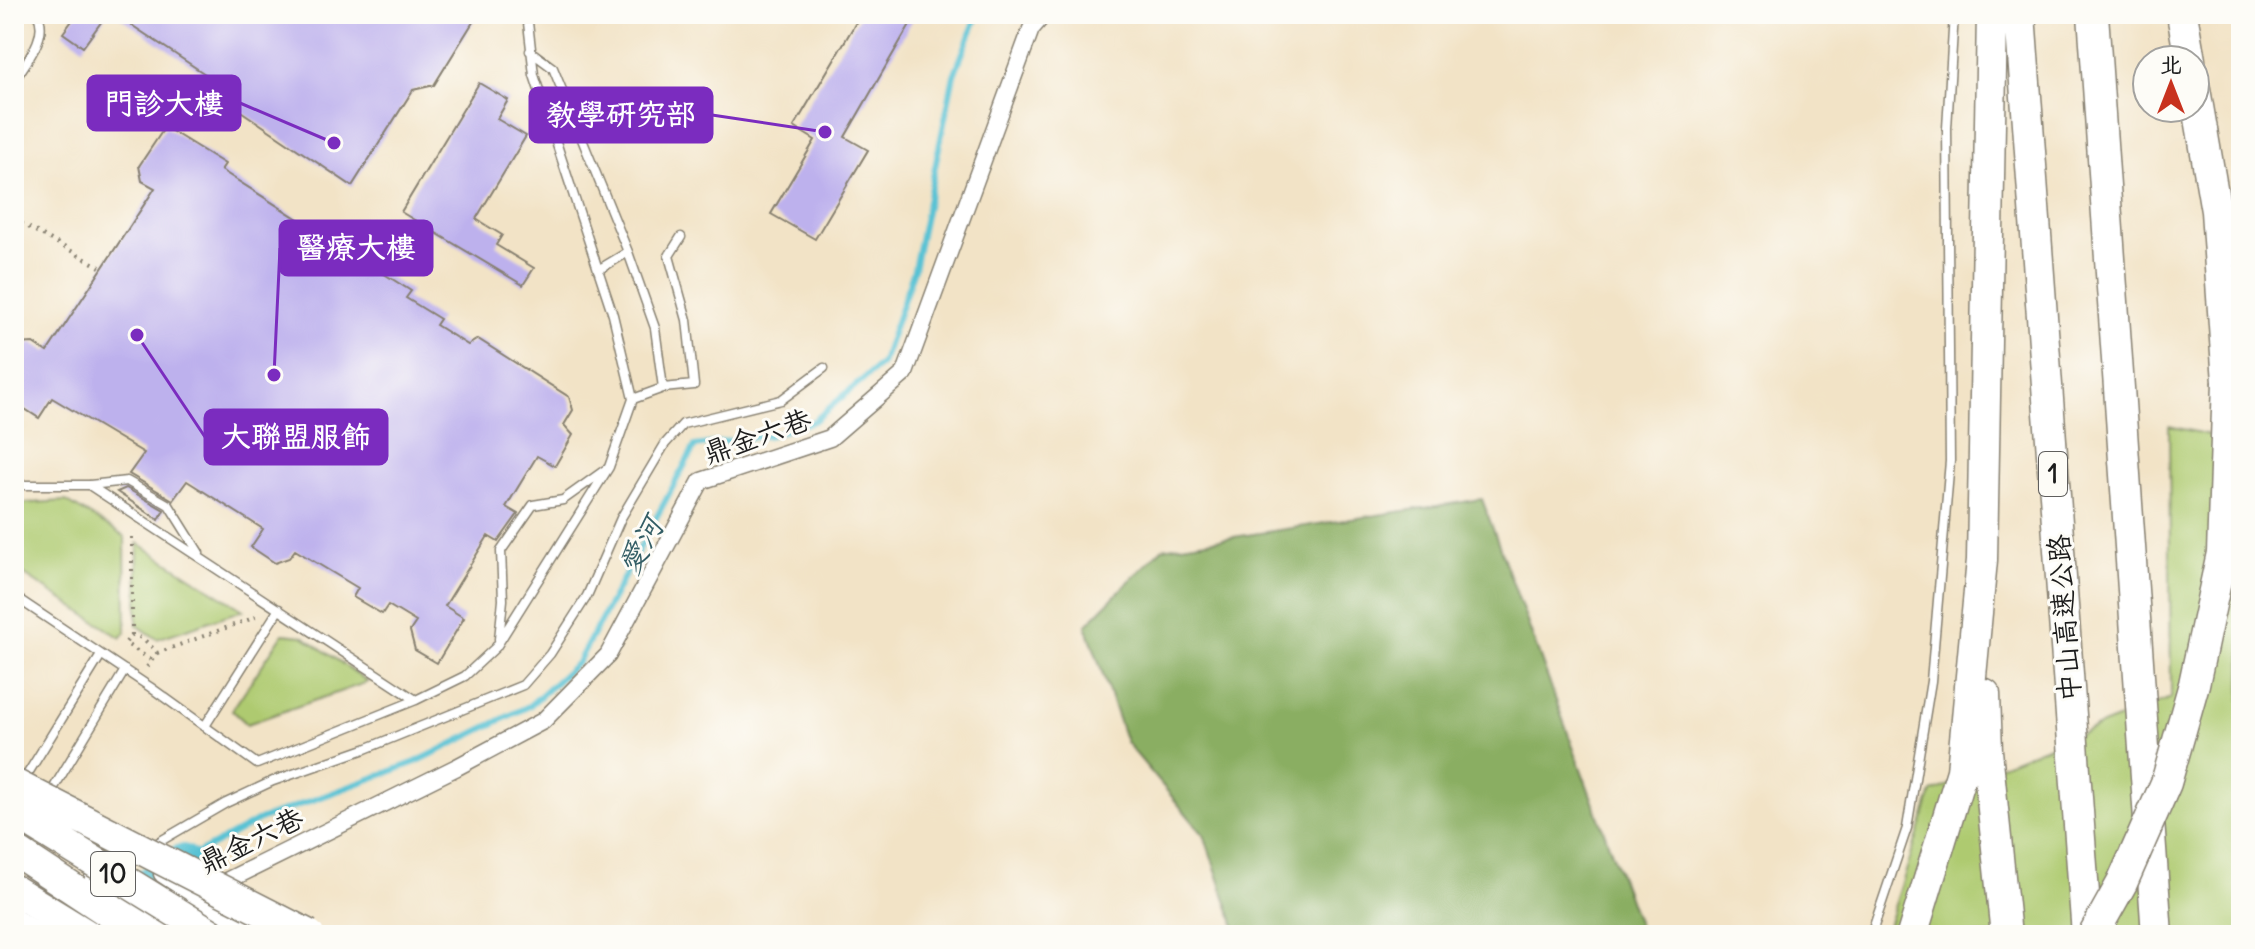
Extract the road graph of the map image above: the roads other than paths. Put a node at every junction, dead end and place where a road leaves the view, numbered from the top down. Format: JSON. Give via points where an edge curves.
{"nodes":[{"id":1,"x":527,"y":14,"type":"edge"},
{"id":2,"x":1044,"y":14,"type":"edge"},
{"id":3,"x":1954,"y":14,"type":"edge"},
{"id":4,"x":1992,"y":14,"type":"edge"},
{"id":5,"x":2020,"y":14,"type":"edge"},
{"id":6,"x":2093,"y":14,"type":"edge"},
{"id":7,"x":2182,"y":14,"type":"edge"},
{"id":8,"x":41,"y":16,"type":"edge"},
{"id":9,"x":2187,"y":44,"type":"edge"},
{"id":10,"x":530,"y":51,"type":"junction"},
{"id":11,"x":14,"y":81,"type":"edge"},
{"id":12,"x":2201,"y":124,"type":"edge"},
{"id":13,"x":2216,"y":211,"type":"junction"},
{"id":14,"x":681,"y":237,"type":"dead end"},
{"id":15,"x":628,"y":252,"type":"junction"},
{"id":16,"x":598,"y":270,"type":"junction"},
{"id":17,"x":2241,"y":323,"type":"edge"},
{"id":18,"x":824,"y":368,"type":"dead end"},
{"id":19,"x":663,"y":388,"type":"junction"},
{"id":20,"x":633,"y":399,"type":"junction"},
{"id":21,"x":609,"y":467,"type":"junction"},
{"id":22,"x":14,"y":485,"type":"edge"},
{"id":23,"x":89,"y":485,"type":"junction"},
{"id":24,"x":201,"y":557,"type":"junction"},
{"id":25,"x":1982,"y":560,"type":"junction"},
{"id":26,"x":14,"y":596,"type":"edge"},
{"id":27,"x":279,"y":609,"type":"junction"},
{"id":28,"x":498,"y":644,"type":"junction"},
{"id":29,"x":101,"y":655,"type":"junction"},
{"id":30,"x":125,"y":670,"type":"junction"},
{"id":31,"x":416,"y":700,"type":"junction"},
{"id":32,"x":205,"y":726,"type":"junction"},
{"id":33,"x":17,"y":781,"type":"edge"},
{"id":34,"x":47,"y":798,"type":"junction"},
{"id":35,"x":14,"y":814,"type":"edge"},
{"id":36,"x":14,"y":823,"type":"edge"},
{"id":37,"x":14,"y":850,"type":"edge"},
{"id":38,"x":135,"y":857,"type":"junction"},
{"id":39,"x":14,"y":874,"type":"edge"},
{"id":40,"x":14,"y":890,"type":"edge"},
{"id":41,"x":198,"y":898,"type":"junction"},
{"id":42,"x":20,"y":926,"type":"edge"},
{"id":43,"x":143,"y":927,"type":"edge"},
{"id":44,"x":255,"y":930,"type":"edge"},
{"id":45,"x":45,"y":935,"type":"edge"},
{"id":46,"x":87,"y":935,"type":"edge"},
{"id":47,"x":182,"y":935,"type":"edge"},
{"id":48,"x":213,"y":935,"type":"edge"},
{"id":49,"x":309,"y":935,"type":"edge"},
{"id":50,"x":1871,"y":935,"type":"edge"},
{"id":51,"x":1912,"y":935,"type":"edge"},
{"id":52,"x":2006,"y":935,"type":"edge"},
{"id":53,"x":2090,"y":935,"type":"edge"},
{"id":54,"x":2157,"y":935,"type":"edge"}],
"edges":[{"from":1,"to":10,"type":"lane"},
{"from":2,"to":41,"type":"street","name":"鼎金六巷","via":[[1031,29],[905,373],[830,438],[701,481],[608,655],[543,721]]},
{"from":3,"to":50,"type":"lane","via":[[1947,128],[1950,461],[1931,681],[1907,828]]},
{"from":4,"to":25,"type":"highway"},
{"from":5,"to":53,"type":"highway","name":"中山高速公路","number":"1"},
{"from":6,"to":54,"type":"highway"},
{"from":7,"to":9,"type":"highway"},
{"from":8,"to":11,"type":"lane","via":[[41,33]]},
{"from":10,"to":15,"type":"lane","via":[[553,68]]},
{"from":10,"to":16,"type":"lane"},
{"from":12,"to":13,"type":"highway"},
{"from":13,"to":17,"type":"highway"},
{"from":13,"to":53,"type":"highway","bridge":true,"via":[[2228,382],[2222,553],[2166,783],[2122,883]]},
{"from":14,"to":19,"type":"lane","via":[[669,256],[687,320],[694,385]]},
{"from":15,"to":16,"type":"lane"},
{"from":15,"to":19,"type":"lane","via":[[655,328]]},
{"from":16,"to":20,"type":"lane"},
{"from":18,"to":38,"type":"lane","via":[[781,400],[683,424],[665,444],[621,518],[587,596],[523,685],[273,781]]},
{"from":19,"to":20,"type":"lane"},
{"from":20,"to":21,"type":"lane"},
{"from":21,"to":28,"type":"lane"},
{"from":21,"to":28,"type":"lane","via":[[563,500],[533,505],[501,551]]},
{"from":22,"to":23,"type":"lane"},
{"from":23,"to":24,"type":"lane"},
{"from":23,"to":24,"type":"lane","via":[[127,481],[169,505]]},
{"from":24,"to":27,"type":"lane"},
{"from":25,"to":51,"type":"highway","via":[[1962,771]]},
{"from":25,"to":52,"type":"highway","via":[[1987,751]]},
{"from":26,"to":29,"type":"lane"},
{"from":27,"to":31,"type":"lane"},
{"from":27,"to":32,"type":"lane"},
{"from":28,"to":31,"type":"lane","via":[[465,676]]},
{"from":29,"to":30,"type":"lane"},
{"from":29,"to":33,"type":"lane"},
{"from":30,"to":32,"type":"lane"},
{"from":30,"to":34,"type":"lane"},
{"from":31,"to":32,"type":"lane","via":[[257,764]]},
{"from":33,"to":34,"type":"street"},
{"from":33,"to":49,"type":"highway","bridge":true},
{"from":34,"to":35,"type":"street","via":[[29,813]]},
{"from":34,"to":38,"type":"street"},
{"from":35,"to":48,"type":"highway","number":"10","bridge":true},
{"from":36,"to":43,"type":"street","via":[[116,893]]},
{"from":37,"to":43,"type":"highway","number":"10"},
{"from":38,"to":41,"type":"street"},
{"from":39,"to":43,"type":"highway","via":[[68,907]]},
{"from":40,"to":46,"type":"highway"},
{"from":41,"to":44,"type":"street"},
{"from":42,"to":45,"type":"street"},
{"from":43,"to":47,"type":"street"}]}
